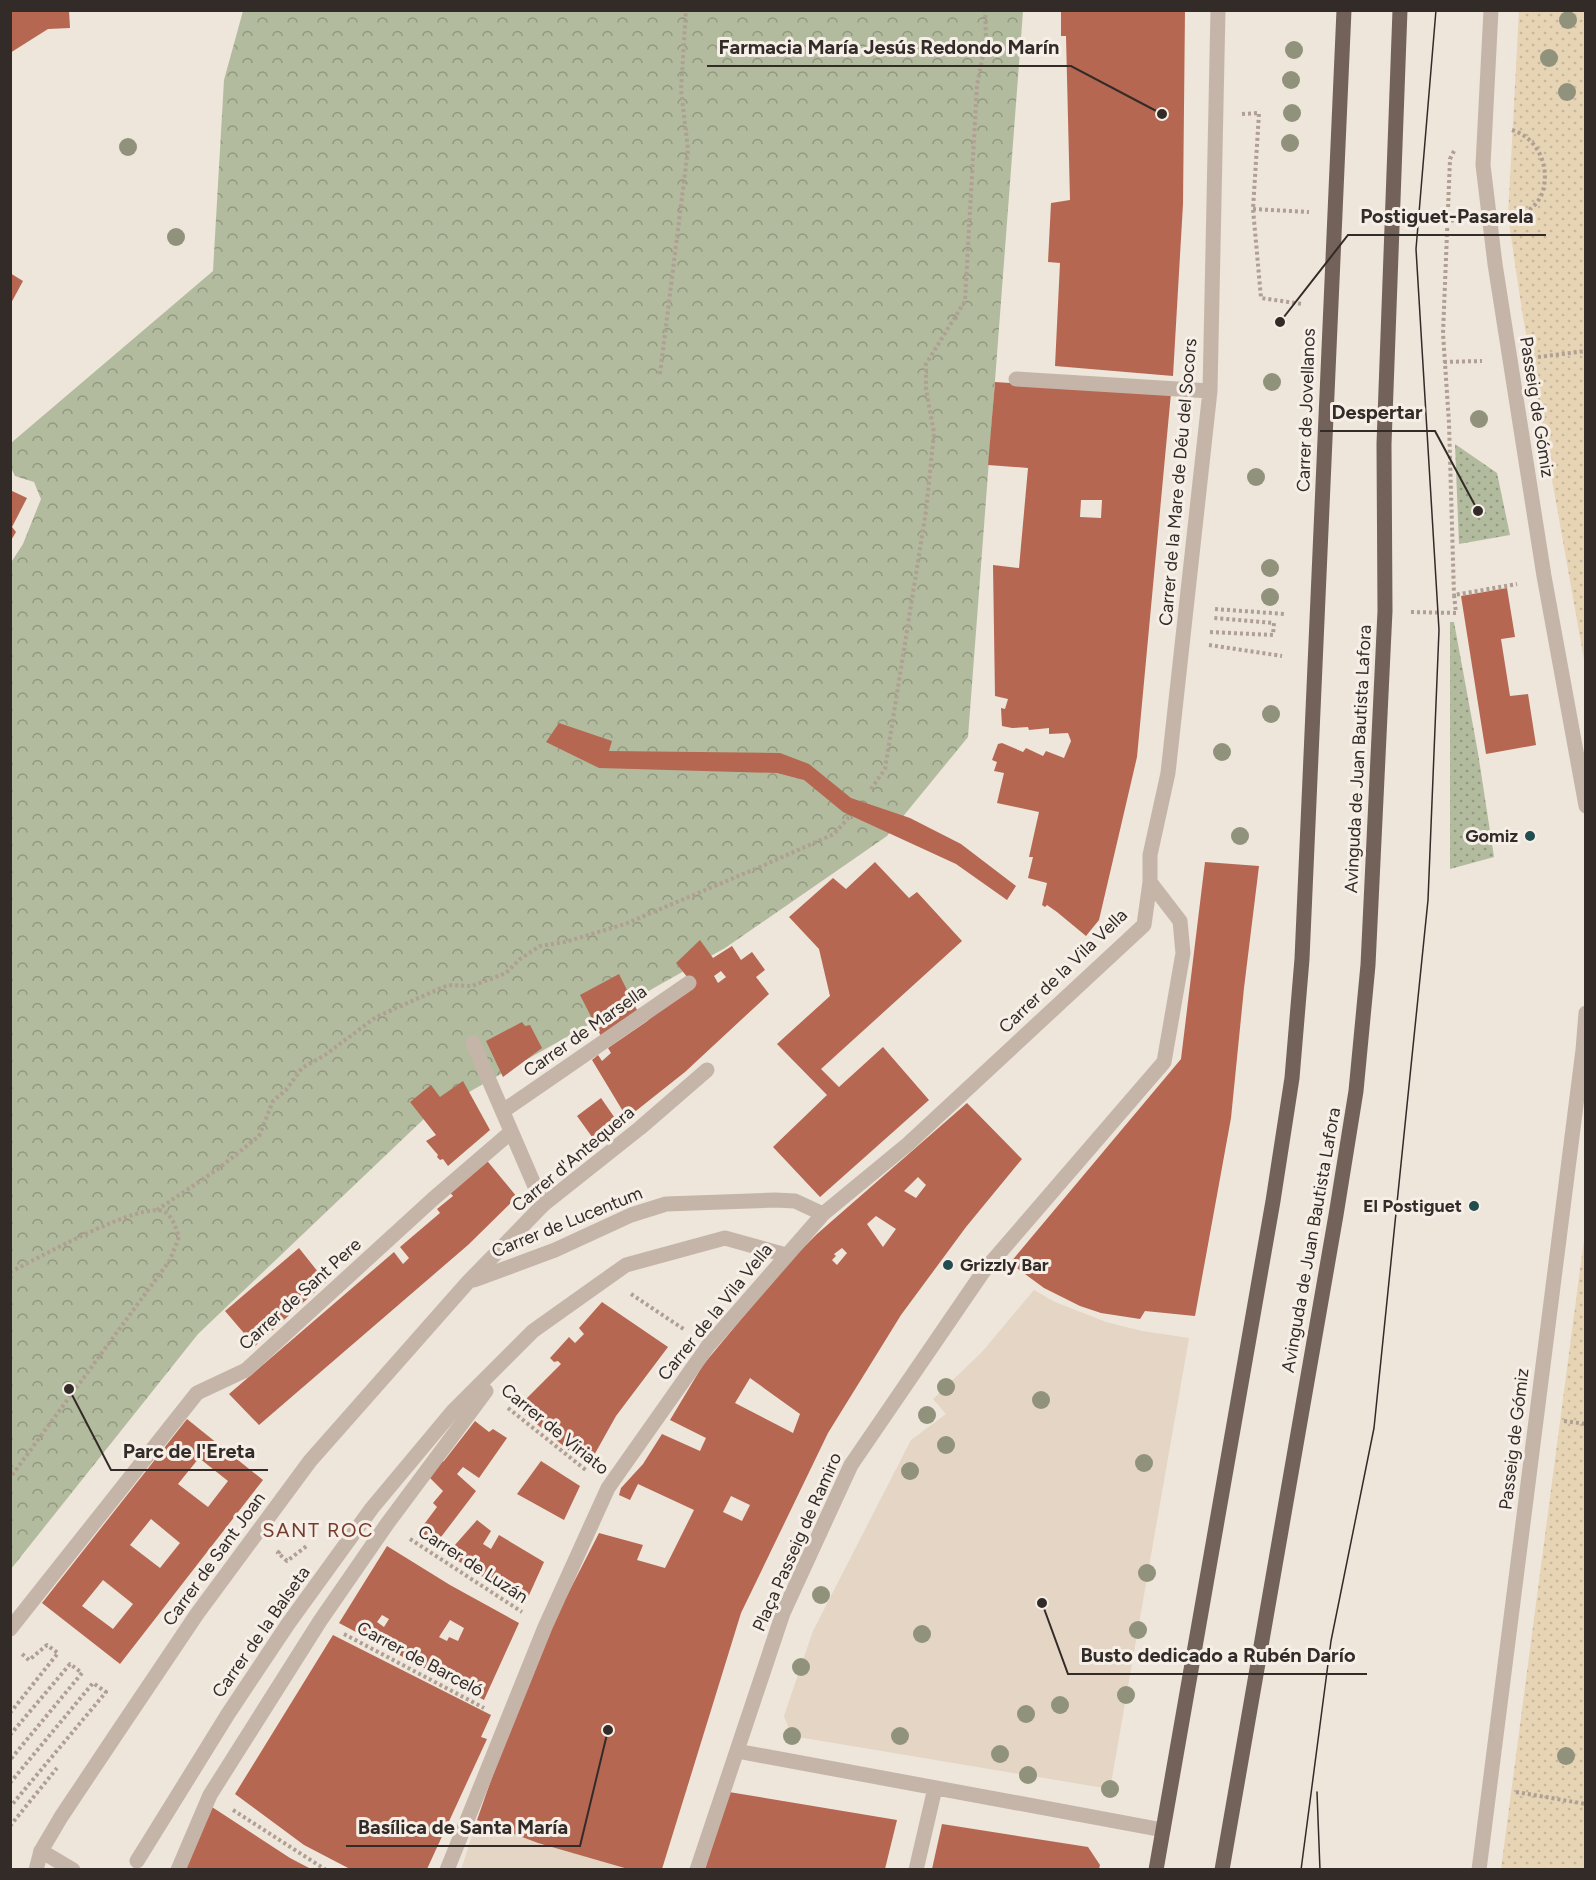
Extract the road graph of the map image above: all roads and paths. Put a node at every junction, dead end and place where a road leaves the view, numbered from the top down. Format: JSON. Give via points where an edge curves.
{"nodes":[{"id":1,"x":686,"y":10,"type":"edge"},
{"id":2,"x":985,"y":10,"type":"edge"},
{"id":3,"x":1218,"y":10,"type":"edge"},
{"id":4,"x":1344,"y":10,"type":"edge"},
{"id":5,"x":1400,"y":10,"type":"edge"},
{"id":6,"x":1491,"y":10,"type":"edge"},
{"id":7,"x":1237,"y":115,"type":"dead end"},
{"id":8,"x":1330,"y":308,"type":"junction"},
{"id":9,"x":1586,"y":351,"type":"edge"},
{"id":10,"x":1510,"y":361,"type":"junction"},
{"id":11,"x":660,"y":374,"type":"dead end"},
{"id":12,"x":1016,"y":379,"type":"dead end"},
{"id":13,"x":1210,"y":391,"type":"junction"},
{"id":14,"x":1544,"y":576,"type":"junction"},
{"id":15,"x":1454,"y":595,"type":"junction"},
{"id":16,"x":1456,"y":613,"type":"dead end"},
{"id":17,"x":1285,"y":614,"type":"dead end"},
{"id":18,"x":1282,"y":656,"type":"dead end"},
{"id":19,"x":871,"y":789,"type":"dead end"},
{"id":20,"x":1586,"y":806,"type":"edge"},
{"id":21,"x":850,"y":816,"type":"dead end"},
{"id":22,"x":1150,"y":882,"type":"junction"},
{"id":23,"x":689,"y":983,"type":"dead end"},
{"id":24,"x":1586,"y":1013,"type":"edge"},
{"id":25,"x":473,"y":1043,"type":"dead end"},
{"id":26,"x":707,"y":1070,"type":"dead end"},
{"id":27,"x":503,"y":1112,"type":"junction"},
{"id":28,"x":511,"y":1132,"type":"junction"},
{"id":29,"x":543,"y":1205,"type":"junction"},
{"id":30,"x":157,"y":1210,"type":"junction"},
{"id":31,"x":823,"y":1214,"type":"junction"},
{"id":32,"x":786,"y":1255,"type":"junction"},
{"id":33,"x":10,"y":1272,"type":"edge"},
{"id":34,"x":608,"y":1279,"type":"junction"},
{"id":35,"x":468,"y":1282,"type":"junction"},
{"id":36,"x":708,"y":1346,"type":"junction"},
{"id":37,"x":484,"y":1386,"type":"junction"},
{"id":38,"x":10,"y":1478,"type":"edge"},
{"id":39,"x":608,"y":1488,"type":"junction"},
{"id":40,"x":387,"y":1524,"type":"junction"},
{"id":41,"x":286,"y":1544,"type":"dead end"},
{"id":42,"x":343,"y":1549,"type":"junction"},
{"id":43,"x":320,"y":1622,"type":"junction"},
{"id":44,"x":545,"y":1627,"type":"junction"},
{"id":45,"x":10,"y":1629,"type":"edge"},
{"id":46,"x":20,"y":1652,"type":"dead end"},
{"id":47,"x":10,"y":1713,"type":"edge"},
{"id":48,"x":507,"y":1720,"type":"junction"},
{"id":49,"x":10,"y":1735,"type":"edge"},
{"id":50,"x":737,"y":1751,"type":"junction"},
{"id":51,"x":10,"y":1760,"type":"edge"},
{"id":52,"x":10,"y":1783,"type":"edge"},
{"id":53,"x":935,"y":1788,"type":"junction"},
{"id":54,"x":1489,"y":1788,"type":"junction"},
{"id":55,"x":210,"y":1795,"type":"junction"},
{"id":56,"x":1586,"y":1804,"type":"edge"},
{"id":57,"x":10,"y":1807,"type":"edge"},
{"id":58,"x":1162,"y":1830,"type":"junction"},
{"id":59,"x":41,"y":1851,"type":"junction"},
{"id":60,"x":137,"y":1861,"type":"dead end"},
{"id":61,"x":36,"y":1869,"type":"edge"},
{"id":62,"x":73,"y":1869,"type":"edge"},
{"id":63,"x":178,"y":1869,"type":"edge"},
{"id":64,"x":326,"y":1869,"type":"edge"},
{"id":65,"x":447,"y":1869,"type":"edge"},
{"id":66,"x":697,"y":1869,"type":"edge"},
{"id":67,"x":916,"y":1869,"type":"edge"},
{"id":68,"x":1156,"y":1869,"type":"edge"},
{"id":69,"x":1222,"y":1869,"type":"edge"},
{"id":70,"x":1479,"y":1869,"type":"edge"}],
"edges":[{"from":1,"to":11,"type":"path","via":[[681,90],[688,149]]},
{"from":2,"to":19,"type":"path","via":[[986,40],[977,85],[965,301],[926,364],[934,432],[926,511],[885,769]]},
{"from":3,"to":13,"type":"street","name":"Carrer de la Mare de Déu del Socors"},
{"from":4,"to":8,"type":"main road","name":"Carrer de Jovellanos"},
{"from":5,"to":69,"type":"main road","name":"Avinguda de Juan Bautista Lafora","via":[[1384,444],[1384,611],[1368,965],[1356,1091]]},
{"from":6,"to":10,"type":"street","name":"Passeig de Gómiz","via":[[1483,165]]},
{"from":7,"to":8,"type":"path","via":[[1259,113],[1253,208],[1262,298]]},
{"from":8,"to":58,"type":"main road","name":"Carrer de Jovellanos","via":[[1302,959],[1292,1078]]},
{"from":9,"to":10,"type":"path"},
{"from":10,"to":14,"type":"street","name":"Passeig de Gómiz"},
{"from":10,"to":15,"type":"path","via":[[1444,362]]},
{"from":12,"to":13,"type":"street"},
{"from":13,"to":22,"type":"street","name":"Carrer de la Mare de Déu del Socors","via":[[1168,773],[1150,855]]},
{"from":14,"to":15,"type":"path"},
{"from":14,"to":20,"type":"street","name":"Passeig de Gómiz"},
{"from":15,"to":16,"type":"path"},
{"from":17,"to":18,"type":"path","via":[[1211,609],[1210,618],[1274,623],[1273,635],[1210,631],[1209,645]]},
{"from":21,"to":30,"type":"path","via":[[834,834],[762,866],[625,924],[540,946],[506,973],[472,986],[447,985],[376,1017],[302,1068],[273,1101],[259,1136]]},
{"from":22,"to":31,"type":"street","name":"Carrer de la Vila Vella","via":[[1144,925],[908,1144]]},
{"from":22,"to":50,"type":"street","name":"Plaça Passeig de Ramiro","via":[[1180,921],[1183,953],[1164,1062],[983,1272],[851,1465],[783,1613]]},
{"from":23,"to":27,"type":"street","name":"Carrer de Marsella"},
{"from":24,"to":54,"type":"street","name":"Passeig de Gómiz"},
{"from":25,"to":27,"type":"street"},
{"from":26,"to":29,"type":"street","name":"Carrer d'Antequera"},
{"from":27,"to":28,"type":"street"},
{"from":28,"to":29,"type":"street"},
{"from":28,"to":45,"type":"street","name":"Carrer de Sant Pere","via":[[246,1370],[197,1393]]},
{"from":29,"to":35,"type":"street","name":"Carrer d'Antequera"},
{"from":30,"to":33,"type":"path","via":[[110,1222]]},
{"from":30,"to":38,"type":"path","via":[[170,1216],[179,1236],[170,1260]]},
{"from":31,"to":32,"type":"street","name":"Carrer de la Vila Vella"},
{"from":31,"to":35,"type":"street","name":"Carrer de Lucentum","via":[[795,1201],[666,1204]]},
{"from":32,"to":34,"type":"street","via":[[725,1238],[626,1265]]},
{"from":32,"to":36,"type":"street","name":"Carrer de la Vila Vella"},
{"from":34,"to":36,"type":"path"},
{"from":34,"to":37,"type":"street","via":[[533,1331]]},
{"from":35,"to":59,"type":"street","name":"Carrer de Sant Joan","via":[[310,1461],[196,1614]]},
{"from":36,"to":39,"type":"street","name":"Carrer de la Vila Vella"},
{"from":37,"to":39,"type":"path","name":"Carrer de Viriato"},
{"from":37,"to":40,"type":"street"},
{"from":37,"to":42,"type":"street","name":"Carrer de la Balseta","via":[[445,1419]]},
{"from":39,"to":44,"type":"street","name":"Carrer de la Vila Vella"},
{"from":40,"to":43,"type":"street"},
{"from":40,"to":44,"type":"path","name":"Carrer de Luzán"},
{"from":41,"to":42,"type":"path","via":[[278,1553],[287,1561],[323,1534]]},
{"from":42,"to":60,"type":"street","name":"Carrer de la Balseta","via":[[235,1704]]},
{"from":43,"to":48,"type":"path","name":"Carrer de Barceló"},
{"from":43,"to":55,"type":"street"},
{"from":44,"to":48,"type":"street","name":"Carrer de la Vila Vella"},
{"from":46,"to":47,"type":"path","via":[[29,1660],[47,1646],[58,1653]]},
{"from":48,"to":65,"type":"street","name":"Carrer de la Vila Vella"},
{"from":49,"to":51,"type":"path","via":[[70,1664],[82,1673]]},
{"from":50,"to":53,"type":"street"},
{"from":50,"to":66,"type":"street","name":"Plaça Passeig de Ramiro"},
{"from":52,"to":57,"type":"path","via":[[93,1683],[106,1692]]},
{"from":53,"to":58,"type":"street"},
{"from":53,"to":67,"type":"street"},
{"from":54,"to":56,"type":"path"},
{"from":54,"to":70,"type":"street","name":"Passeig de Gómiz"},
{"from":55,"to":63,"type":"street"},
{"from":55,"to":64,"type":"path"},
{"from":58,"to":68,"type":"main road"},
{"from":59,"to":61,"type":"street","name":"Carrer de Sant Joan"},
{"from":59,"to":62,"type":"street"}]}
